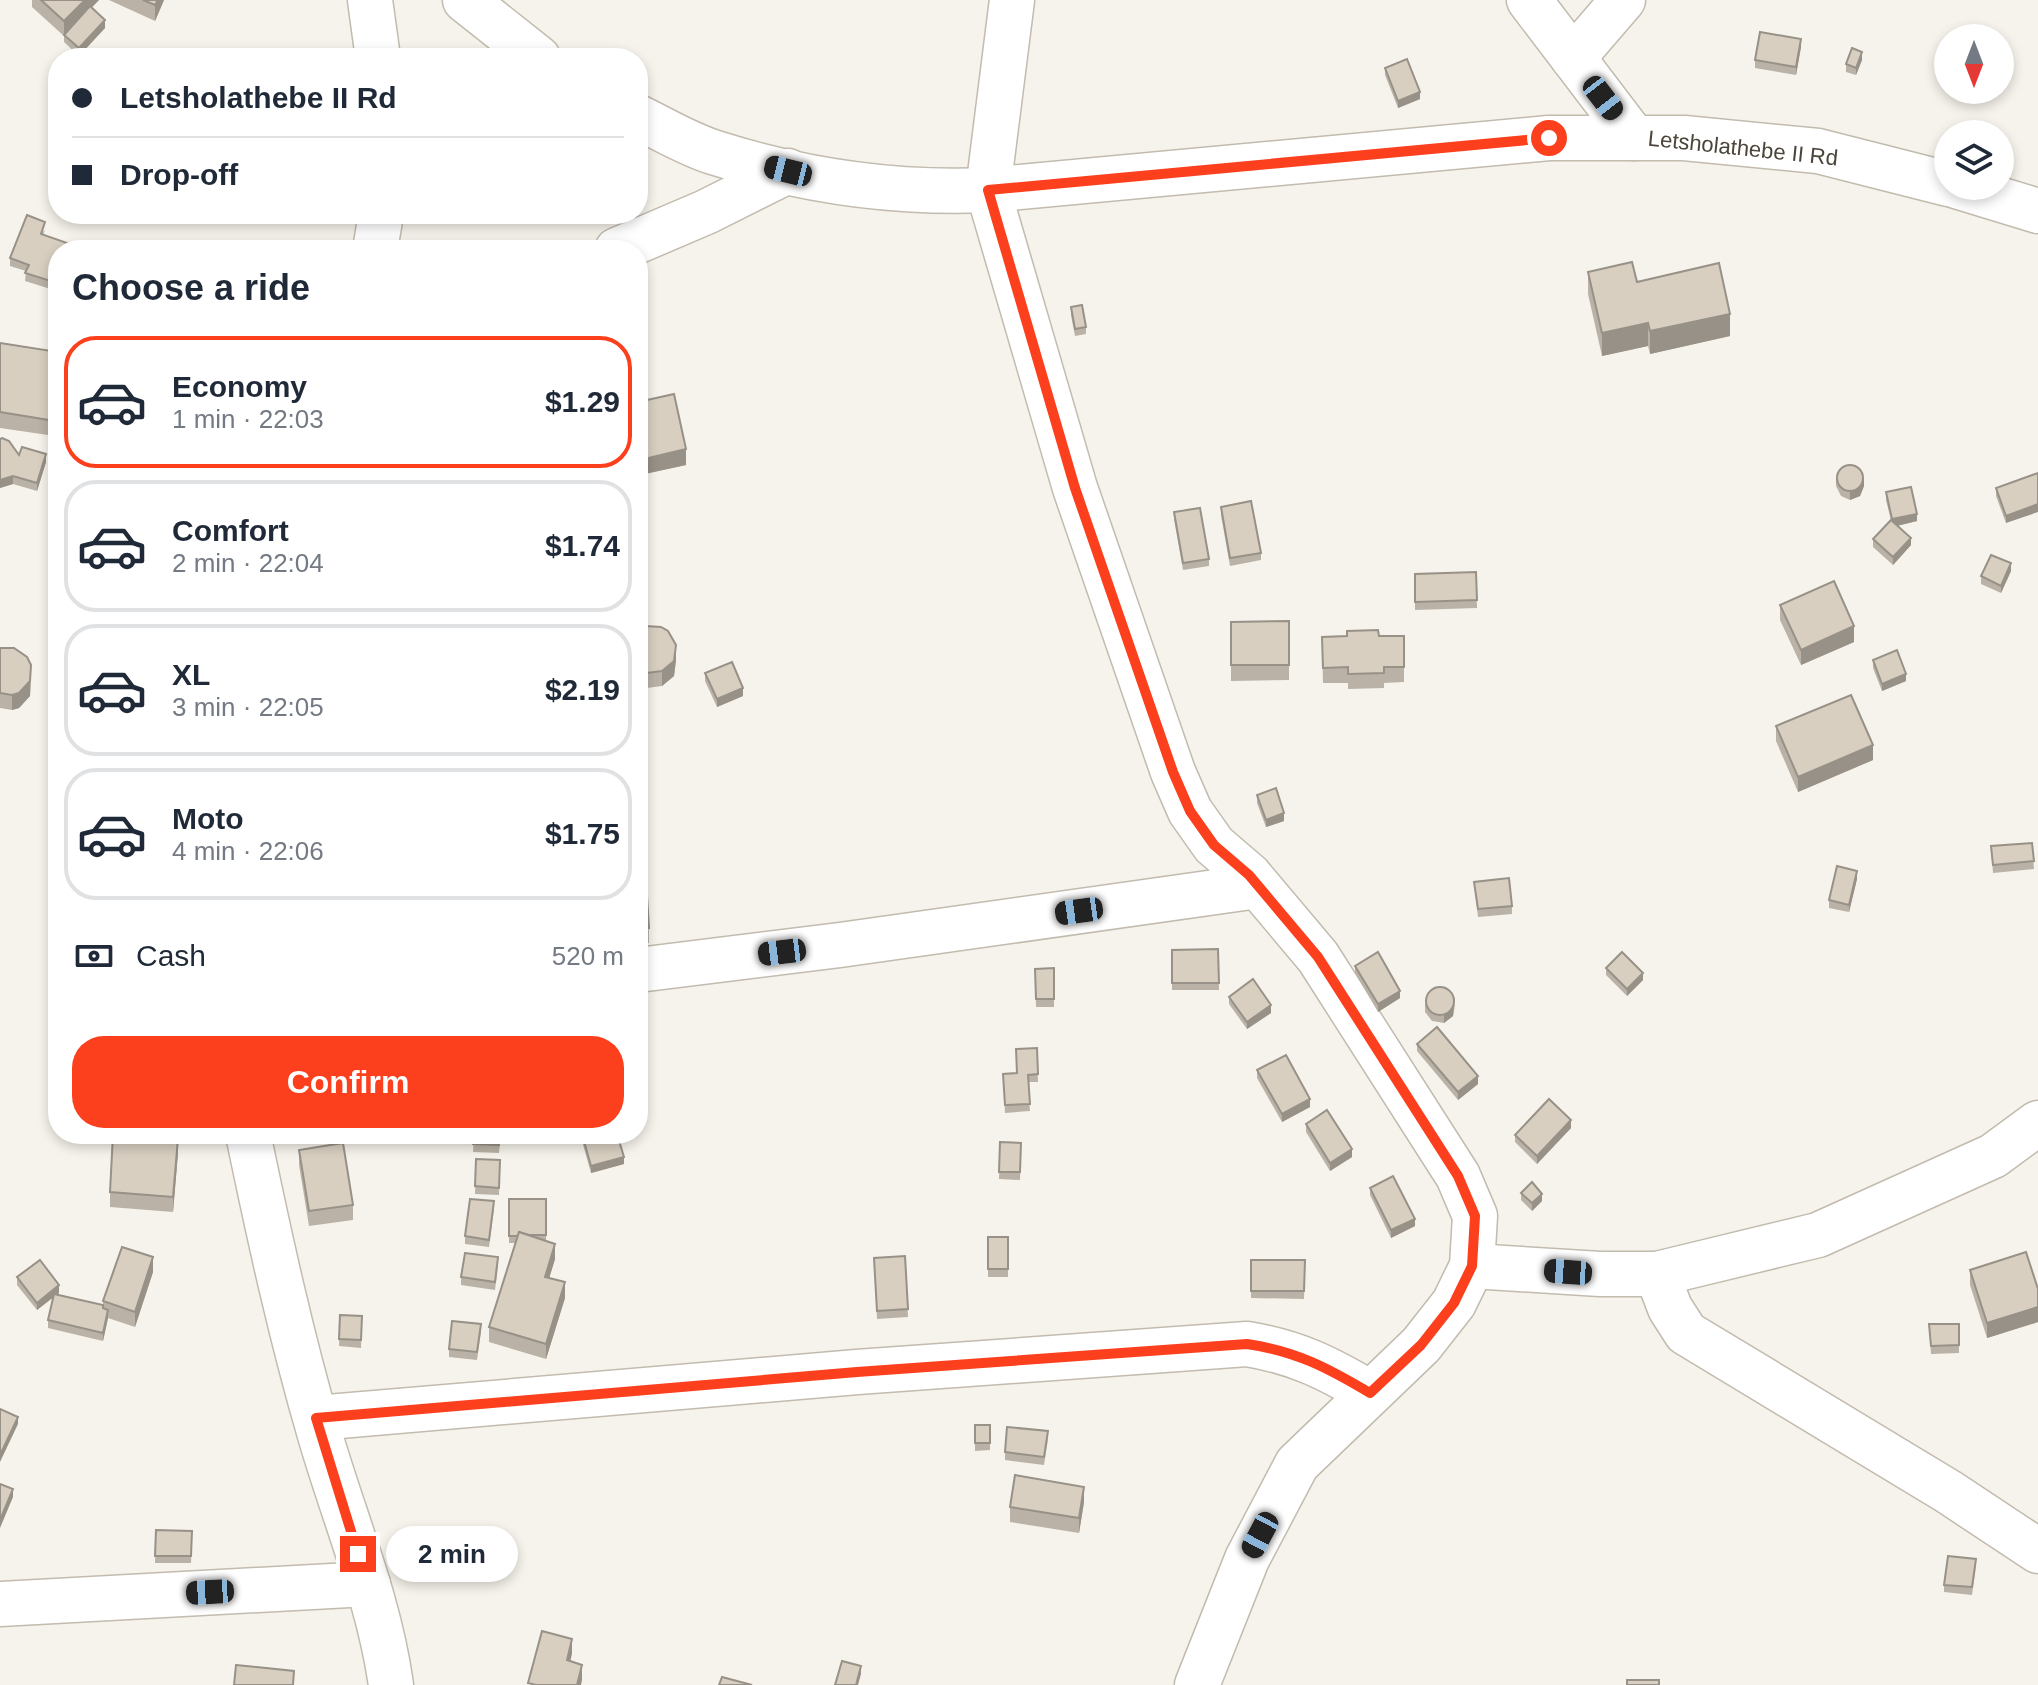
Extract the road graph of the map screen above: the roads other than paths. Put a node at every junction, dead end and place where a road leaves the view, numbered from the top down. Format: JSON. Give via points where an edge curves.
{"nodes":[{"id":1,"x":370,"y":0,"type":"edge"},
{"id":2,"x":465,"y":0,"type":"edge"},
{"id":3,"x":1012,"y":0,"type":"edge"},
{"id":4,"x":1529,"y":0,"type":"edge"},
{"id":5,"x":1623,"y":0,"type":"edge"},
{"id":6,"x":377,"y":48,"type":"edge"},
{"id":7,"x":525,"y":48,"type":"edge"},
{"id":8,"x":1573,"y":58,"type":"junction"},
{"id":9,"x":648,"y":122,"type":"edge"},
{"id":10,"x":1634,"y":138,"type":"junction"},
{"id":11,"x":788,"y":171,"type":"junction"},
{"id":12,"x":1934,"y":180,"type":"edge"},
{"id":13,"x":988,"y":190,"type":"junction"},
{"id":14,"x":2002,"y":200,"type":"edge"},
{"id":15,"x":2038,"y":211,"type":"edge"},
{"id":16,"x":640,"y":240,"type":"edge"},
{"id":17,"x":1258,"y":886,"type":"junction"},
{"id":18,"x":648,"y":969,"type":"edge"},
{"id":19,"x":2038,"y":1123,"type":"edge"},
{"id":20,"x":250,"y":1144,"type":"edge"},
{"id":21,"x":1472,"y":1266,"type":"junction"},
{"id":22,"x":1657,"y":1274,"type":"junction"},
{"id":23,"x":1370,"y":1393,"type":"junction"},
{"id":24,"x":316,"y":1418,"type":"junction"},
{"id":25,"x":2038,"y":1551,"type":"edge"},
{"id":26,"x":368,"y":1584,"type":"junction"},
{"id":27,"x":0,"y":1604,"type":"edge"},
{"id":28,"x":391,"y":1685,"type":"edge"},
{"id":29,"x":1197,"y":1685,"type":"edge"}],
"edges":[{"from":1,"to":6,"type":"street"},
{"from":2,"to":7,"type":"street"},
{"from":3,"to":13,"type":"street"},
{"from":4,"to":8,"type":"street"},
{"from":5,"to":8,"type":"street"},
{"from":8,"to":10,"type":"street"},
{"from":9,"to":11,"type":"street","name":"Letsholathebe II Rd","via":[[714,153]]},
{"from":10,"to":12,"type":"street","name":"Letsholathebe II Rd","via":[[1818,151]]},
{"from":10,"to":13,"type":"street","name":"Letsholathebe II Rd","via":[[1549,138]]},
{"from":11,"to":13,"type":"street","name":"Letsholathebe II Rd","via":[[842,184]]},
{"from":11,"to":16,"type":"street"},
{"from":13,"to":17,"type":"street","via":[[1075,488],[1173,772],[1190,811],[1214,845]]},
{"from":14,"to":15,"type":"street"},
{"from":17,"to":18,"type":"street"},
{"from":17,"to":21,"type":"street","via":[[1318,957],[1458,1176],[1475,1216]]},
{"from":19,"to":22,"type":"street","via":[[1993,1156],[1818,1235]]},
{"from":20,"to":24,"type":"street","via":[[277,1273]]},
{"from":21,"to":22,"type":"street"},
{"from":21,"to":23,"type":"street","via":[[1454,1303],[1421,1345]]},
{"from":22,"to":25,"type":"street","via":[[1686,1333]]},
{"from":23,"to":24,"type":"street","via":[[1319,1363],[1247,1344]]},
{"from":23,"to":29,"type":"street","via":[[1297,1464],[1247,1559]]},
{"from":24,"to":26,"type":"street"},
{"from":26,"to":27,"type":"street"},
{"from":26,"to":28,"type":"street"}]}
